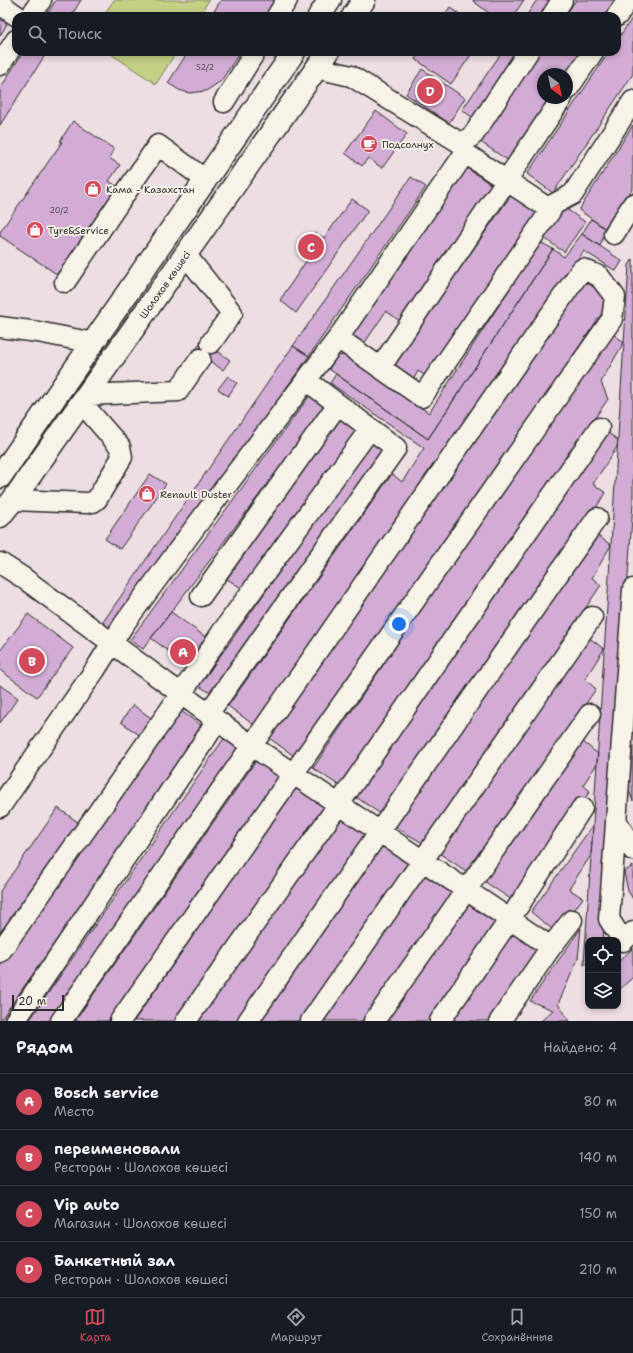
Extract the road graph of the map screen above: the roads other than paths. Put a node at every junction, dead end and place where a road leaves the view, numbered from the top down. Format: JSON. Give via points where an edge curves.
{"nodes":[{"id":1,"x":41,"y":0,"type":"edge"},
{"id":2,"x":287,"y":0,"type":"edge"},
{"id":3,"x":330,"y":0,"type":"edge"},
{"id":4,"x":364,"y":0,"type":"edge"},
{"id":5,"x":562,"y":0,"type":"edge"},
{"id":6,"x":628,"y":0,"type":"edge"},
{"id":7,"x":0,"y":4,"type":"edge"},
{"id":8,"x":12,"y":12,"type":"edge"},
{"id":9,"x":34,"y":12,"type":"edge"},
{"id":10,"x":280,"y":12,"type":"edge"},
{"id":11,"x":322,"y":12,"type":"edge"},
{"id":12,"x":356,"y":12,"type":"edge"},
{"id":13,"x":554,"y":12,"type":"edge"},
{"id":14,"x":620,"y":12,"type":"edge"},
{"id":15,"x":12,"y":46,"type":"edge"},
{"id":16,"x":253,"y":56,"type":"edge"},
{"id":17,"x":291,"y":56,"type":"edge"},
{"id":18,"x":525,"y":56,"type":"edge"},
{"id":19,"x":590,"y":56,"type":"edge"},
{"id":20,"x":322,"y":60,"type":"edge"},
{"id":21,"x":0,"y":65,"type":"edge"},
{"id":22,"x":573,"y":81,"type":"edge"},
{"id":23,"x":633,"y":101,"type":"edge"},
{"id":24,"x":224,"y":102,"type":"dead end"},
{"id":25,"x":558,"y":104,"type":"edge"},
{"id":26,"x":464,"y":148,"type":"junction"},
{"id":27,"x":206,"y":180,"type":"junction"},
{"id":28,"x":506,"y":180,"type":"junction"},
{"id":29,"x":633,"y":204,"type":"edge"},
{"id":30,"x":547,"y":208,"type":"junction"},
{"id":31,"x":614,"y":234,"type":"dead end"},
{"id":32,"x":185,"y":254,"type":"junction"},
{"id":33,"x":66,"y":282,"type":"dead end"},
{"id":34,"x":0,"y":327,"type":"edge"},
{"id":35,"x":338,"y":338,"type":"junction"},
{"id":36,"x":94,"y":343,"type":"junction"},
{"id":37,"x":114,"y":356,"type":"junction"},
{"id":38,"x":380,"y":368,"type":"junction"},
{"id":39,"x":306,"y":380,"type":"junction"},
{"id":40,"x":84,"y":399,"type":"junction"},
{"id":41,"x":338,"y":404,"type":"junction"},
{"id":42,"x":599,"y":428,"type":"dead end"},
{"id":43,"x":370,"y":429,"type":"junction"},
{"id":44,"x":0,"y":477,"type":"edge"},
{"id":45,"x":6,"y":508,"type":"edge"},
{"id":46,"x":597,"y":518,"type":"dead end"},
{"id":47,"x":2,"y":568,"type":"edge"},
{"id":48,"x":633,"y":589,"type":"edge"},
{"id":49,"x":201,"y":596,"type":"dead end"},
{"id":50,"x":592,"y":617,"type":"dead end"},
{"id":51,"x":111,"y":643,"type":"junction"},
{"id":52,"x":181,"y":694,"type":"junction"},
{"id":53,"x":629,"y":709,"type":"edge"},
{"id":54,"x":590,"y":714,"type":"dead end"},
{"id":55,"x":212,"y":717,"type":"junction"},
{"id":56,"x":252,"y":746,"type":"junction"},
{"id":57,"x":294,"y":774,"type":"junction"},
{"id":58,"x":338,"y":804,"type":"junction"},
{"id":59,"x":0,"y":808,"type":"edge"},
{"id":60,"x":582,"y":808,"type":"dead end"},
{"id":61,"x":616,"y":820,"type":"junction"},
{"id":62,"x":380,"y":832,"type":"junction"},
{"id":63,"x":633,"y":850,"type":"edge"},
{"id":64,"x":423,"y":861,"type":"junction"},
{"id":65,"x":466,"y":890,"type":"junction"},
{"id":66,"x":510,"y":919,"type":"junction"},
{"id":67,"x":572,"y":920,"type":"dead end"},
{"id":68,"x":633,"y":932,"type":"edge"},
{"id":69,"x":552,"y":947,"type":"junction"},
{"id":70,"x":0,"y":952,"type":"edge"},
{"id":71,"x":15,"y":1021,"type":"edge"},
{"id":72,"x":61,"y":1021,"type":"edge"},
{"id":73,"x":120,"y":1021,"type":"edge"},
{"id":74,"x":186,"y":1021,"type":"edge"},
{"id":75,"x":248,"y":1021,"type":"edge"},
{"id":76,"x":311,"y":1021,"type":"edge"},
{"id":77,"x":374,"y":1021,"type":"edge"},
{"id":78,"x":440,"y":1021,"type":"edge"},
{"id":79,"x":500,"y":1021,"type":"edge"}],
"edges":[{"from":1,"to":9,"type":"street"},
{"from":2,"to":10,"type":"street"},
{"from":3,"to":11,"type":"highway"},
{"from":4,"to":12,"type":"highway"},
{"from":5,"to":13,"type":"street"},
{"from":6,"to":14,"type":"street"},
{"from":7,"to":8,"type":"street"},
{"from":15,"to":21,"type":"street"},
{"from":16,"to":24,"type":"street"},
{"from":17,"to":27,"type":"highway"},
{"from":18,"to":26,"type":"street"},
{"from":19,"to":22,"type":"street"},
{"from":20,"to":26,"type":"street"},
{"from":20,"to":32,"type":"highway","name":"Шолохов көшесі"},
{"from":23,"to":30,"type":"street","via":[[573,194]]},
{"from":25,"to":28,"type":"street"},
{"from":26,"to":28,"type":"street"},
{"from":26,"to":35,"type":"street"},
{"from":27,"to":33,"type":"street","via":[[158,145]]},
{"from":27,"to":36,"type":"highway"},
{"from":28,"to":30,"type":"street"},
{"from":28,"to":38,"type":"street"},
{"from":29,"to":31,"type":"street"},
{"from":30,"to":38,"type":"street","via":[[550,210],[422,397]]},
{"from":32,"to":37,"type":"highway","name":"Шолохов көшесі"},
{"from":32,"to":40,"type":"street","via":[[232,313],[206,351],[178,391]]},
{"from":34,"to":36,"type":"street"},
{"from":35,"to":38,"type":"street"},
{"from":35,"to":39,"type":"street"},
{"from":36,"to":37,"type":"highway"},
{"from":36,"to":44,"type":"highway"},
{"from":37,"to":40,"type":"highway","name":"Шолохов көшесі"},
{"from":39,"to":41,"type":"street"},
{"from":39,"to":51,"type":"street"},
{"from":40,"to":45,"type":"highway","name":"Шолохов көшесі"},
{"from":40,"to":45,"type":"street","via":[[122,452],[122,457],[97,499],[87,503]]},
{"from":41,"to":43,"type":"street"},
{"from":41,"to":49,"type":"street"},
{"from":42,"to":58,"type":"street"},
{"from":43,"to":52,"type":"street","via":[[222,632]]},
{"from":43,"to":55,"type":"street","via":[[396,448]]},
{"from":46,"to":62,"type":"street"},
{"from":47,"to":51,"type":"street"},
{"from":48,"to":53,"type":"street"},
{"from":50,"to":64,"type":"street"},
{"from":51,"to":52,"type":"street"},
{"from":51,"to":59,"type":"street"},
{"from":52,"to":55,"type":"street"},
{"from":52,"to":70,"type":"street"},
{"from":53,"to":61,"type":"street"},
{"from":54,"to":65,"type":"street"},
{"from":55,"to":56,"type":"street"},
{"from":55,"to":71,"type":"street","via":[[208,735]]},
{"from":56,"to":57,"type":"street"},
{"from":56,"to":57,"type":"street","via":[[582,269],[599,276],[615,297],[612,319]]},
{"from":56,"to":72,"type":"street"},
{"from":57,"to":58,"type":"street"},
{"from":57,"to":73,"type":"street"},
{"from":58,"to":62,"type":"street"},
{"from":58,"to":74,"type":"street"},
{"from":60,"to":66,"type":"street"},
{"from":61,"to":63,"type":"street"},
{"from":61,"to":68,"type":"street","via":[[609,919],[623,941]]},
{"from":62,"to":64,"type":"street"},
{"from":62,"to":75,"type":"street"},
{"from":64,"to":65,"type":"street"},
{"from":64,"to":76,"type":"street"},
{"from":65,"to":66,"type":"street"},
{"from":65,"to":77,"type":"street"},
{"from":66,"to":69,"type":"street"},
{"from":66,"to":78,"type":"street"},
{"from":67,"to":69,"type":"street"},
{"from":69,"to":79,"type":"street"}]}
